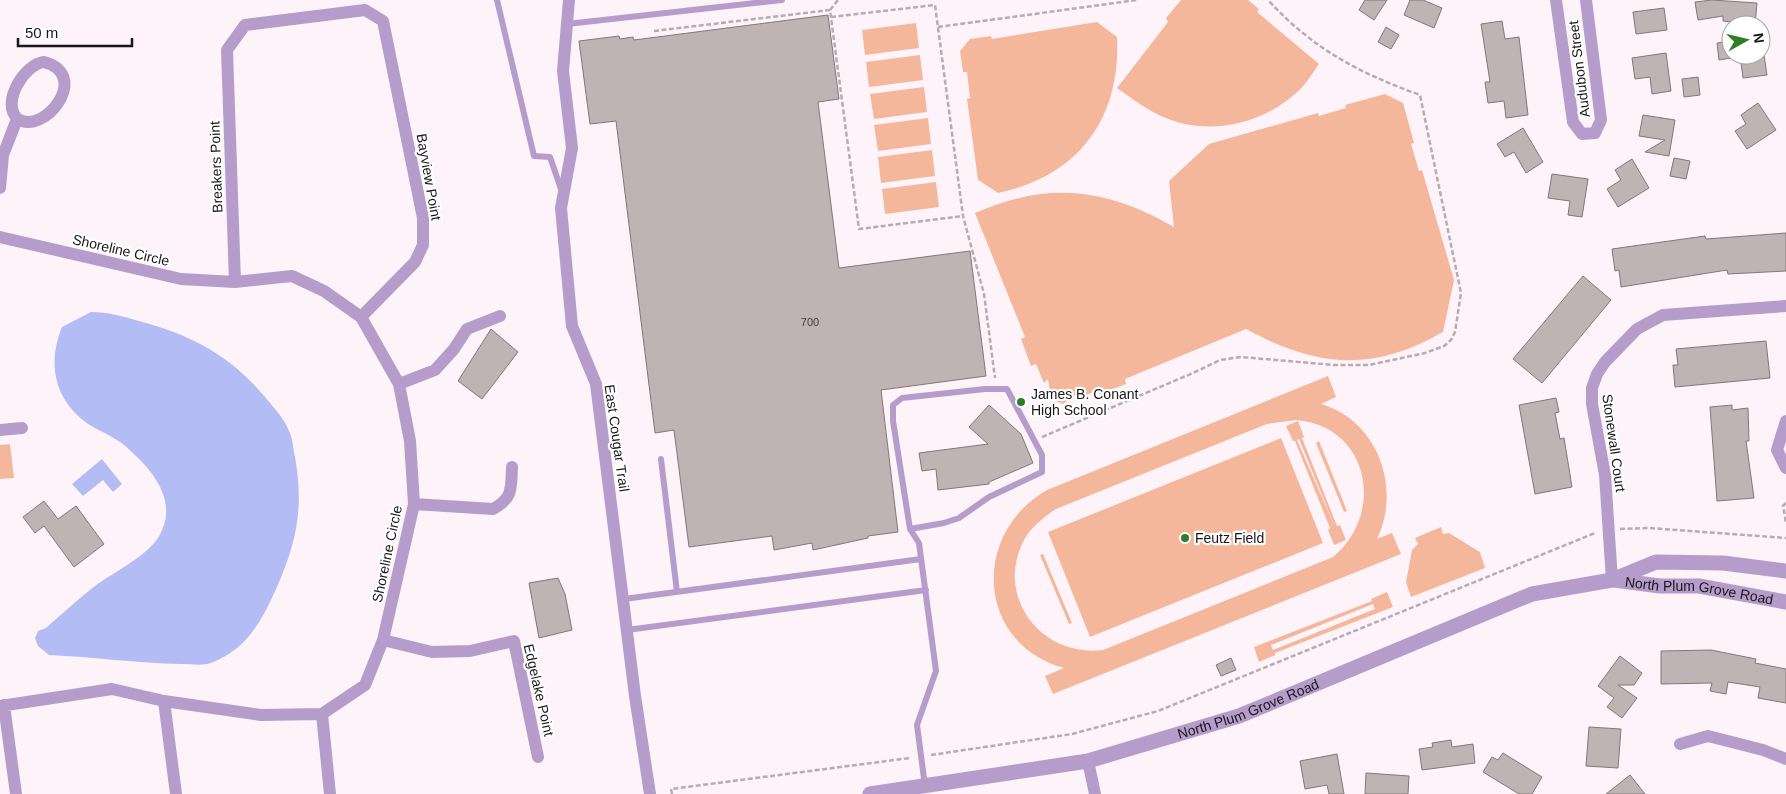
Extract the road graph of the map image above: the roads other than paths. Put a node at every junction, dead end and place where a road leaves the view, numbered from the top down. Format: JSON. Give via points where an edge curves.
{"nodes":[{"id":1,"x":497,"y":0,"type":"edge"},
{"id":2,"x":569,"y":0,"type":"edge"},
{"id":3,"x":782,"y":0,"type":"edge"},
{"id":4,"x":1556,"y":0,"type":"edge"},
{"id":5,"x":1586,"y":0,"type":"edge"},
{"id":6,"x":383,"y":21,"type":"joint"},
{"id":7,"x":566,"y":24,"type":"junction"},
{"id":8,"x":17,"y":119,"type":"junction"},
{"id":9,"x":0,"y":188,"type":"edge"},
{"id":10,"x":564,"y":195,"type":"junction"},
{"id":11,"x":0,"y":237,"type":"edge"},
{"id":12,"x":235,"y":282,"type":"junction"},
{"id":13,"x":1786,"y":306,"type":"edge"},
{"id":14,"x":500,"y":316,"type":"dead end"},
{"id":15,"x":361,"y":317,"type":"junction"},
{"id":16,"x":399,"y":384,"type":"junction"},
{"id":17,"x":1786,"y":420,"type":"edge"},
{"id":18,"x":22,"y":428,"type":"dead end"},
{"id":19,"x":0,"y":430,"type":"edge"},
{"id":20,"x":661,"y":459,"type":"dead end"},
{"id":21,"x":512,"y":467,"type":"dead end"},
{"id":22,"x":1786,"y":468,"type":"edge"},
{"id":23,"x":414,"y":504,"type":"junction"},
{"id":24,"x":910,"y":528,"type":"junction"},
{"id":25,"x":922,"y":559,"type":"junction"},
{"id":26,"x":1786,"y":571,"type":"edge"},
{"id":27,"x":1612,"y":580,"type":"junction"},
{"id":28,"x":926,"y":590,"type":"junction"},
{"id":29,"x":677,"y":592,"type":"junction"},
{"id":30,"x":624,"y":598,"type":"junction"},
{"id":31,"x":1786,"y":602,"type":"edge"},
{"id":32,"x":628,"y":630,"type":"junction"},
{"id":33,"x":384,"y":640,"type":"junction"},
{"id":34,"x":164,"y":701,"type":"junction"},
{"id":35,"x":2,"y":705,"type":"edge"},
{"id":36,"x":322,"y":714,"type":"junction"},
{"id":37,"x":1680,"y":744,"type":"dead end"},
{"id":38,"x":538,"y":757,"type":"dead end"},
{"id":39,"x":1786,"y":759,"type":"edge"},
{"id":40,"x":1088,"y":761,"type":"junction"},
{"id":41,"x":925,"y":786,"type":"junction"},
{"id":42,"x":16,"y":794,"type":"edge"},
{"id":43,"x":176,"y":794,"type":"edge"},
{"id":44,"x":330,"y":794,"type":"edge"},
{"id":45,"x":650,"y":794,"type":"edge"},
{"id":46,"x":870,"y":794,"type":"edge"},
{"id":47,"x":1095,"y":794,"type":"edge"}],
"edges":[{"from":1,"to":10,"type":"lane","via":[[534,156],[550,157]]},
{"from":2,"to":7,"type":"street","name":"East Cougar Trail"},
{"from":3,"to":7,"type":"lane"},
{"from":4,"to":5,"type":"street","name":"Audubon Street","via":[[1573,122],[1582,134],[1595,133],[1602,120]]},
{"from":6,"to":12,"type":"street","name":"Breakers Point","via":[[365,10],[245,25],[227,50]]},
{"from":6,"to":15,"type":"street","name":"Bayview Point","via":[[424,218],[423,245],[415,262]]},
{"from":7,"to":10,"type":"street","name":"East Cougar Trail","via":[[563,71],[572,148]]},
{"from":8,"to":8,"type":"street","via":[[26,122],[44,117],[62,98],[65,79],[53,64],[35,63],[12,88],[10,110]]},
{"from":8,"to":9,"type":"street","via":[[4,155]]},
{"from":10,"to":30,"type":"street","name":"East Cougar Trail","via":[[561,208],[572,326],[596,384]]},
{"from":11,"to":12,"type":"street","name":"Shoreline Circle","via":[[181,279]]},
{"from":12,"to":15,"type":"street","name":"Shoreline Circle","via":[[292,276],[324,291]]},
{"from":13,"to":27,"type":"street","name":"Stonewall Court","via":[[1664,315],[1637,329],[1605,362],[1592,388],[1592,404],[1605,475]]},
{"from":14,"to":16,"type":"street","via":[[467,329],[435,370]]},
{"from":15,"to":16,"type":"street","name":"Shoreline Circle"},
{"from":16,"to":23,"type":"street","name":"Shoreline Circle","via":[[410,440]]},
{"from":17,"to":22,"type":"street","via":[[1777,450]]},
{"from":18,"to":19,"type":"street"},
{"from":20,"to":29,"type":"lane"},
{"from":21,"to":23,"type":"street","via":[[511,492],[504,503],[493,510]]},
{"from":23,"to":33,"type":"street","name":"Shoreline Circle"},
{"from":24,"to":24,"type":"lane","via":[[893,421],[894,405],[902,398],[1007,389],[1042,455],[1042,472],[989,498],[959,518]]},
{"from":24,"to":25,"type":"lane","via":[[919,543]]},
{"from":25,"to":28,"type":"lane"},
{"from":25,"to":29,"type":"lane"},
{"from":26,"to":27,"type":"street","name":"North Plum Grove Road","via":[[1723,563],[1656,562]]},
{"from":27,"to":31,"type":"street","name":"North Plum Grove Road","via":[[1660,586],[1699,586]]},
{"from":27,"to":40,"type":"street","name":"North Plum Grove Road","via":[[1532,594],[1239,716]]},
{"from":28,"to":32,"type":"lane"},
{"from":28,"to":41,"type":"lane","via":[[936,671],[918,725]]},
{"from":29,"to":30,"type":"lane"},
{"from":30,"to":32,"type":"street","name":"East Cougar Trail"},
{"from":32,"to":45,"type":"street","name":"East Cougar Trail"},
{"from":33,"to":36,"type":"street","name":"Shoreline Circle","via":[[365,685]]},
{"from":33,"to":38,"type":"street","name":"Edgelake Point","via":[[432,652],[470,651],[514,641]]},
{"from":34,"to":35,"type":"street","via":[[112,689]]},
{"from":34,"to":36,"type":"street","via":[[261,715]]},
{"from":34,"to":43,"type":"street"},
{"from":35,"to":42,"type":"street"},
{"from":36,"to":44,"type":"street"},
{"from":37,"to":39,"type":"street","via":[[1708,736]]},
{"from":40,"to":41,"type":"street","name":"North Plum Grove Road"},
{"from":40,"to":47,"type":"street"},
{"from":41,"to":46,"type":"street","name":"North Plum Grove Road"}]}
